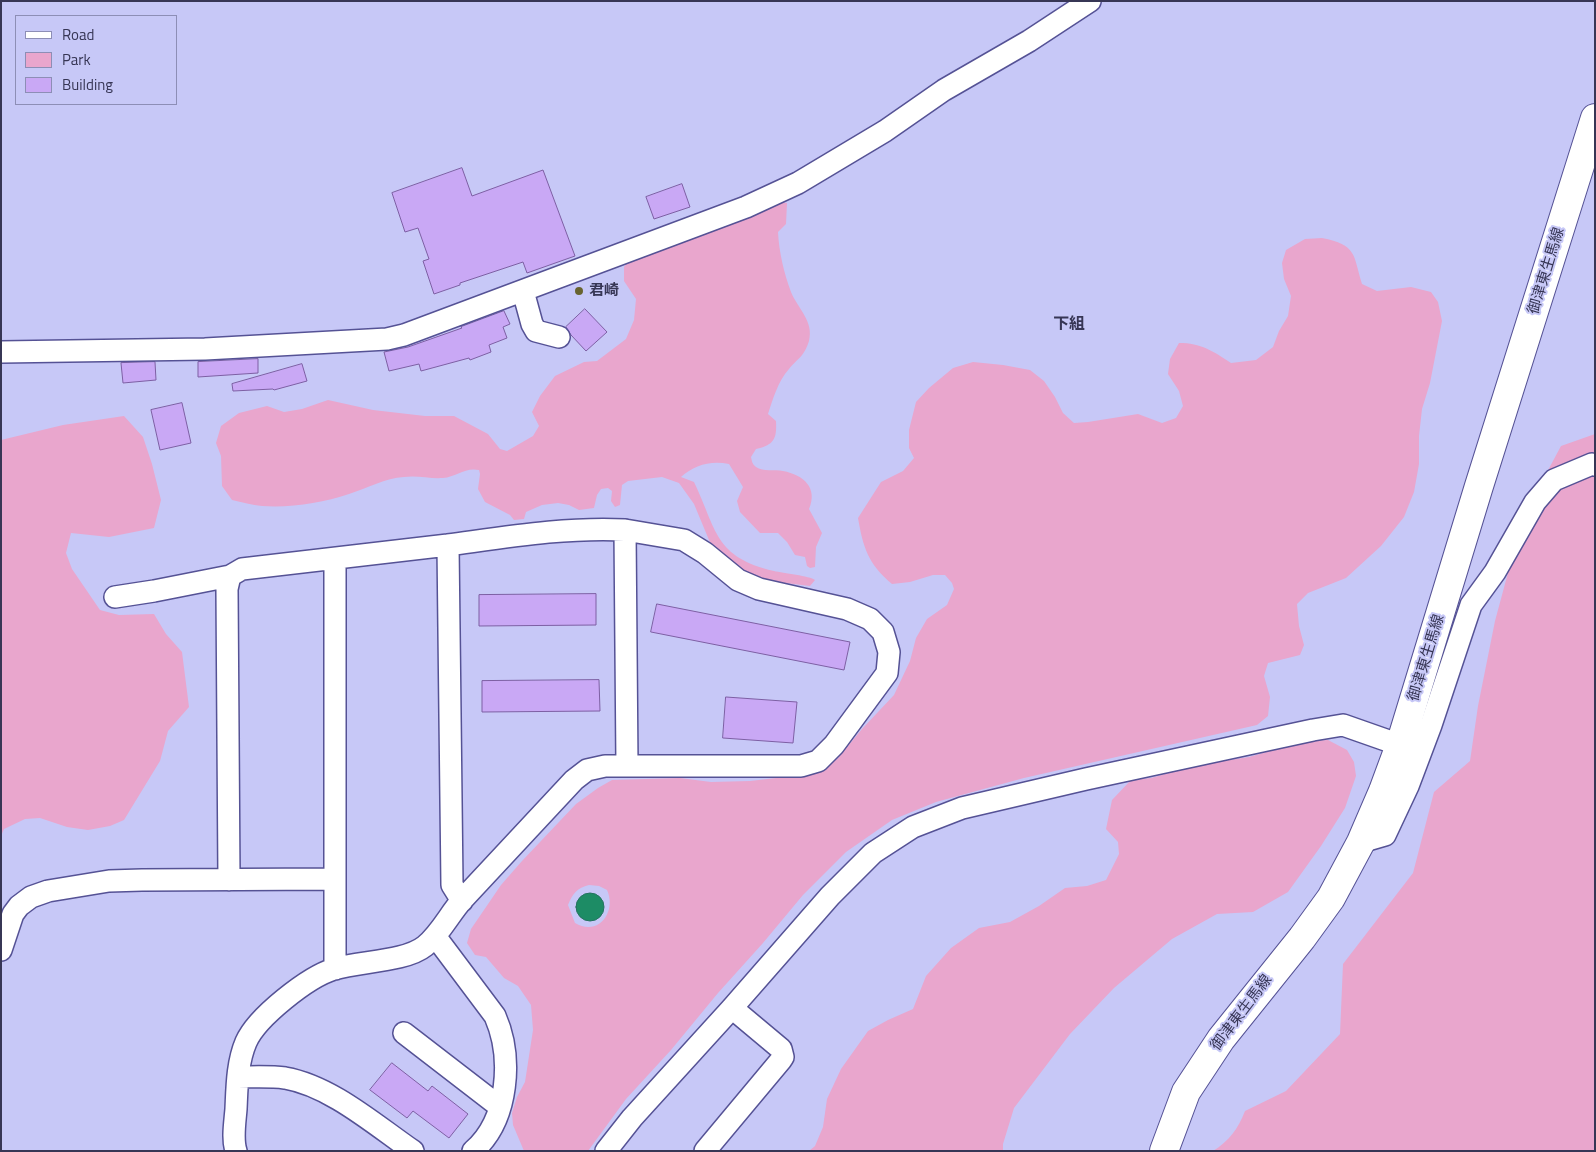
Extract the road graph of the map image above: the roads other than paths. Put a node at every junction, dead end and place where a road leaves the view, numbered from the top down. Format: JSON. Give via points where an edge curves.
{"nodes":[{"id":1,"x":1090,"y":1,"type":"edge"},
{"id":2,"x":1595,"y":118,"type":"edge"},
{"id":3,"x":523,"y":291,"type":"junction"},
{"id":4,"x":559,"y":338,"type":"dead end"},
{"id":5,"x":1,"y":352,"type":"edge"},
{"id":6,"x":1595,"y":465,"type":"edge"},
{"id":7,"x":625,"y":530,"type":"junction"},
{"id":8,"x":448,"y":545,"type":"junction"},
{"id":9,"x":335,"y":559,"type":"junction"},
{"id":10,"x":230,"y":576,"type":"junction"},
{"id":11,"x":115,"y":597,"type":"dead end"},
{"id":12,"x":1400,"y":745,"type":"junction"},
{"id":13,"x":628,"y":766,"type":"junction"},
{"id":14,"x":1361,"y":842,"type":"junction"},
{"id":15,"x":334,"y":879,"type":"junction"},
{"id":16,"x":229,"y":880,"type":"junction"},
{"id":17,"x":462,"y":901,"type":"junction"},
{"id":18,"x":435,"y":936,"type":"junction"},
{"id":19,"x":1,"y":950,"type":"edge"},
{"id":20,"x":335,"y":968,"type":"junction"},
{"id":21,"x":732,"y":1008,"type":"junction"},
{"id":22,"x":404,"y":1033,"type":"dead end"},
{"id":23,"x":238,"y":1076,"type":"junction"},
{"id":24,"x":500,"y":1107,"type":"junction"},
{"id":25,"x":236,"y":1151,"type":"edge"},
{"id":26,"x":413,"y":1151,"type":"edge"},
{"id":27,"x":474,"y":1151,"type":"edge"},
{"id":28,"x":606,"y":1151,"type":"edge"},
{"id":29,"x":704,"y":1151,"type":"edge"},
{"id":30,"x":1164,"y":1151,"type":"edge"}],
"edges":[{"from":1,"to":3,"type":"street","via":[[798,183],[746,207]]},
{"from":2,"to":12,"type":"main road","name":"御津東生馬線"},
{"from":3,"to":4,"type":"street","via":[[536,331]]},
{"from":3,"to":5,"type":"street","via":[[387,340],[205,350]]},
{"from":6,"to":14,"type":"street","via":[[1554,480],[1535,502],[1495,572],[1471,605],[1431,725],[1386,835]]},
{"from":7,"to":8,"type":"street","via":[[539,532]]},
{"from":7,"to":13,"type":"street"},
{"from":7,"to":13,"type":"street","via":[[684,540],[738,580],[759,589],[846,609],[870,619],[883,632],[889,652],[887,672],[834,745],[818,761],[801,766]]},
{"from":8,"to":9,"type":"street"},
{"from":8,"to":17,"type":"street","via":[[452,885]]},
{"from":9,"to":10,"type":"street","via":[[242,569]]},
{"from":9,"to":15,"type":"street"},
{"from":10,"to":11,"type":"street"},
{"from":10,"to":16,"type":"street"},
{"from":12,"to":14,"type":"main road","name":"御津東生馬線"},
{"from":12,"to":21,"type":"street","via":[[1342,725],[1096,776],[972,806],[913,827],[873,854],[830,896]]},
{"from":13,"to":17,"type":"street","via":[[587,770],[574,780]]},
{"from":14,"to":30,"type":"main road","name":"御津東生馬線","via":[[1331,898],[1221,1039],[1186,1092]]},
{"from":15,"to":16,"type":"street"},
{"from":15,"to":20,"type":"street"},
{"from":16,"to":19,"type":"street","via":[[109,881],[48,891],[19,906],[13,914]]},
{"from":17,"to":18,"type":"street"},
{"from":18,"to":20,"type":"street","via":[[425,947],[408,954]]},
{"from":18,"to":24,"type":"street","via":[[485,1000],[501,1029],[506,1067]]},
{"from":20,"to":23,"type":"street","via":[[294,990],[269,1013],[246,1041]]},
{"from":21,"to":28,"type":"street"},
{"from":21,"to":29,"type":"street","via":[[781,1050],[782,1057]]},
{"from":22,"to":24,"type":"street"},
{"from":23,"to":25,"type":"street","via":[[234,1130]]},
{"from":23,"to":26,"type":"street","via":[[287,1078],[319,1090]]},
{"from":24,"to":27,"type":"street","via":[[488,1136]]}]}
